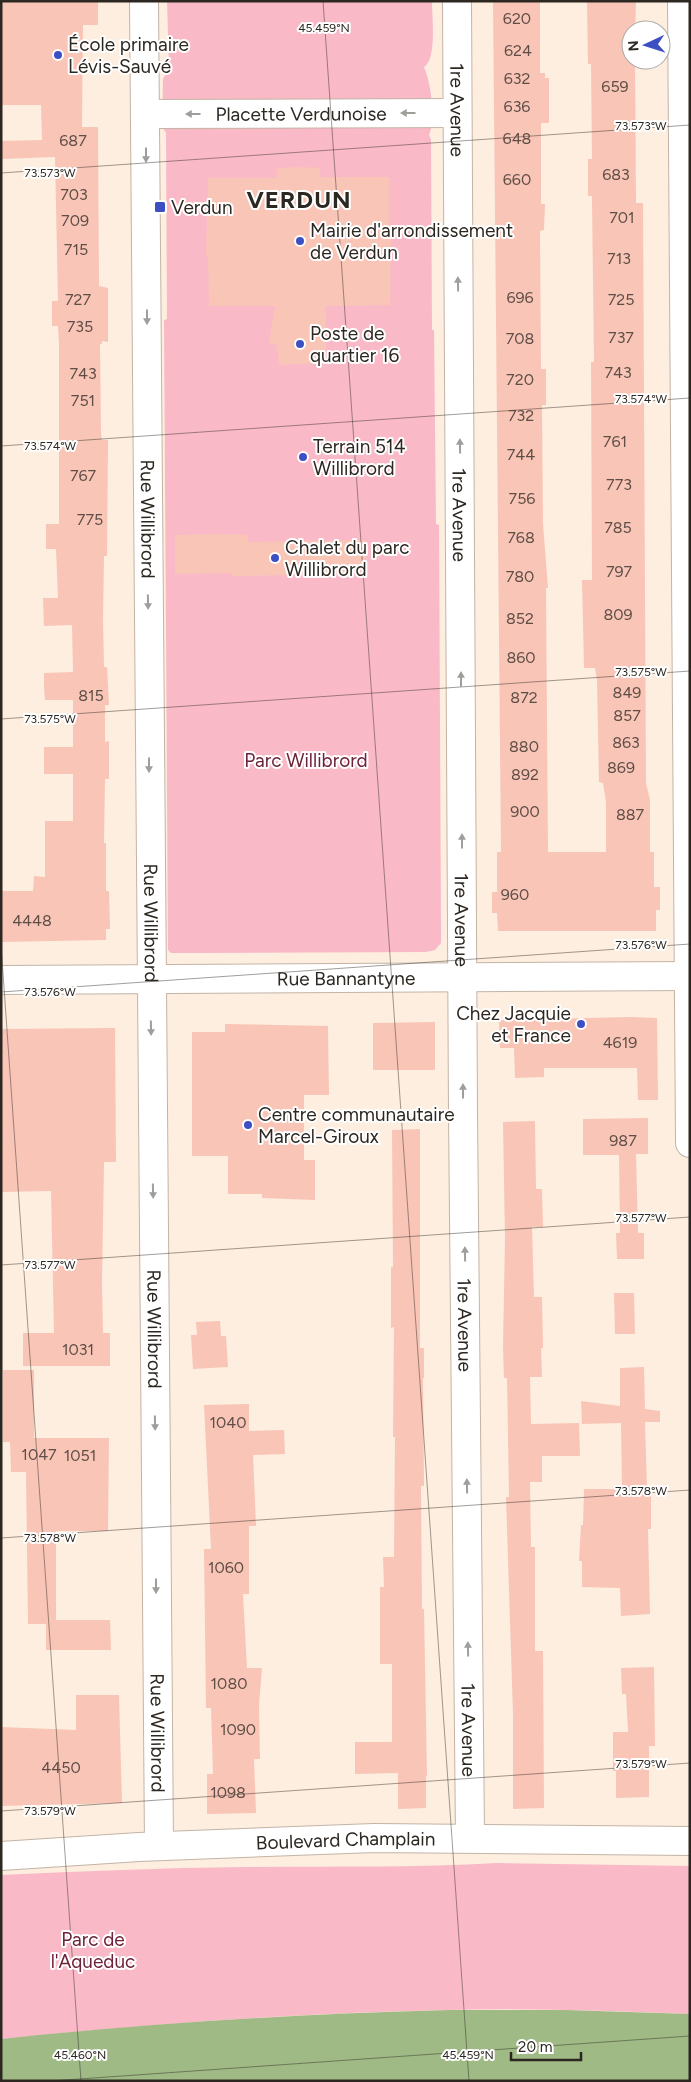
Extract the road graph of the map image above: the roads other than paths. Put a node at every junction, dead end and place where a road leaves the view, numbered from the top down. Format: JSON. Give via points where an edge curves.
{"nodes":[{"id":1,"x":144,"y":1,"type":"edge"},
{"id":2,"x":458,"y":1,"type":"edge"},
{"id":3,"x":682,"y":1,"type":"edge"},
{"id":4,"x":457,"y":113,"type":"junction"},
{"id":5,"x":146,"y":114,"type":"junction"},
{"id":6,"x":689,"y":976,"type":"edge"},
{"id":7,"x":463,"y":978,"type":"junction"},
{"id":8,"x":1,"y":980,"type":"edge"},
{"id":9,"x":151,"y":980,"type":"junction"},
{"id":10,"x":690,"y":1143,"type":"edge"},
{"id":11,"x":470,"y":1838,"type":"junction"},
{"id":12,"x":690,"y":1842,"type":"edge"},
{"id":13,"x":158,"y":1846,"type":"junction"},
{"id":14,"x":1,"y":1856,"type":"edge"}],
"edges":[{"from":1,"to":5,"type":"street","name":"Rue Willibrord"},
{"from":2,"to":4,"type":"street","name":"1re Avenue"},
{"from":3,"to":6,"type":"street"},
{"from":4,"to":5,"type":"street","name":"Placette Verdunoise","one_way":true},
{"from":7,"to":4,"type":"street","name":"1re Avenue","one_way":true},
{"from":5,"to":9,"type":"street","name":"Rue Willibrord","one_way":true},
{"from":6,"to":7,"type":"street","name":"Rue Bannantyne"},
{"from":6,"to":10,"type":"street"},
{"from":7,"to":9,"type":"street","name":"Rue Bannantyne"},
{"from":11,"to":7,"type":"street","name":"1re Avenue","one_way":true},
{"from":8,"to":9,"type":"street","name":"Rue Bannantyne"},
{"from":9,"to":13,"type":"street","name":"Rue Willibrord","one_way":true},
{"from":11,"to":12,"type":"street","name":"Boulevard Champlain"},
{"from":11,"to":13,"type":"street","name":"Boulevard Champlain"},
{"from":13,"to":14,"type":"street","name":"Boulevard Champlain"}]}
